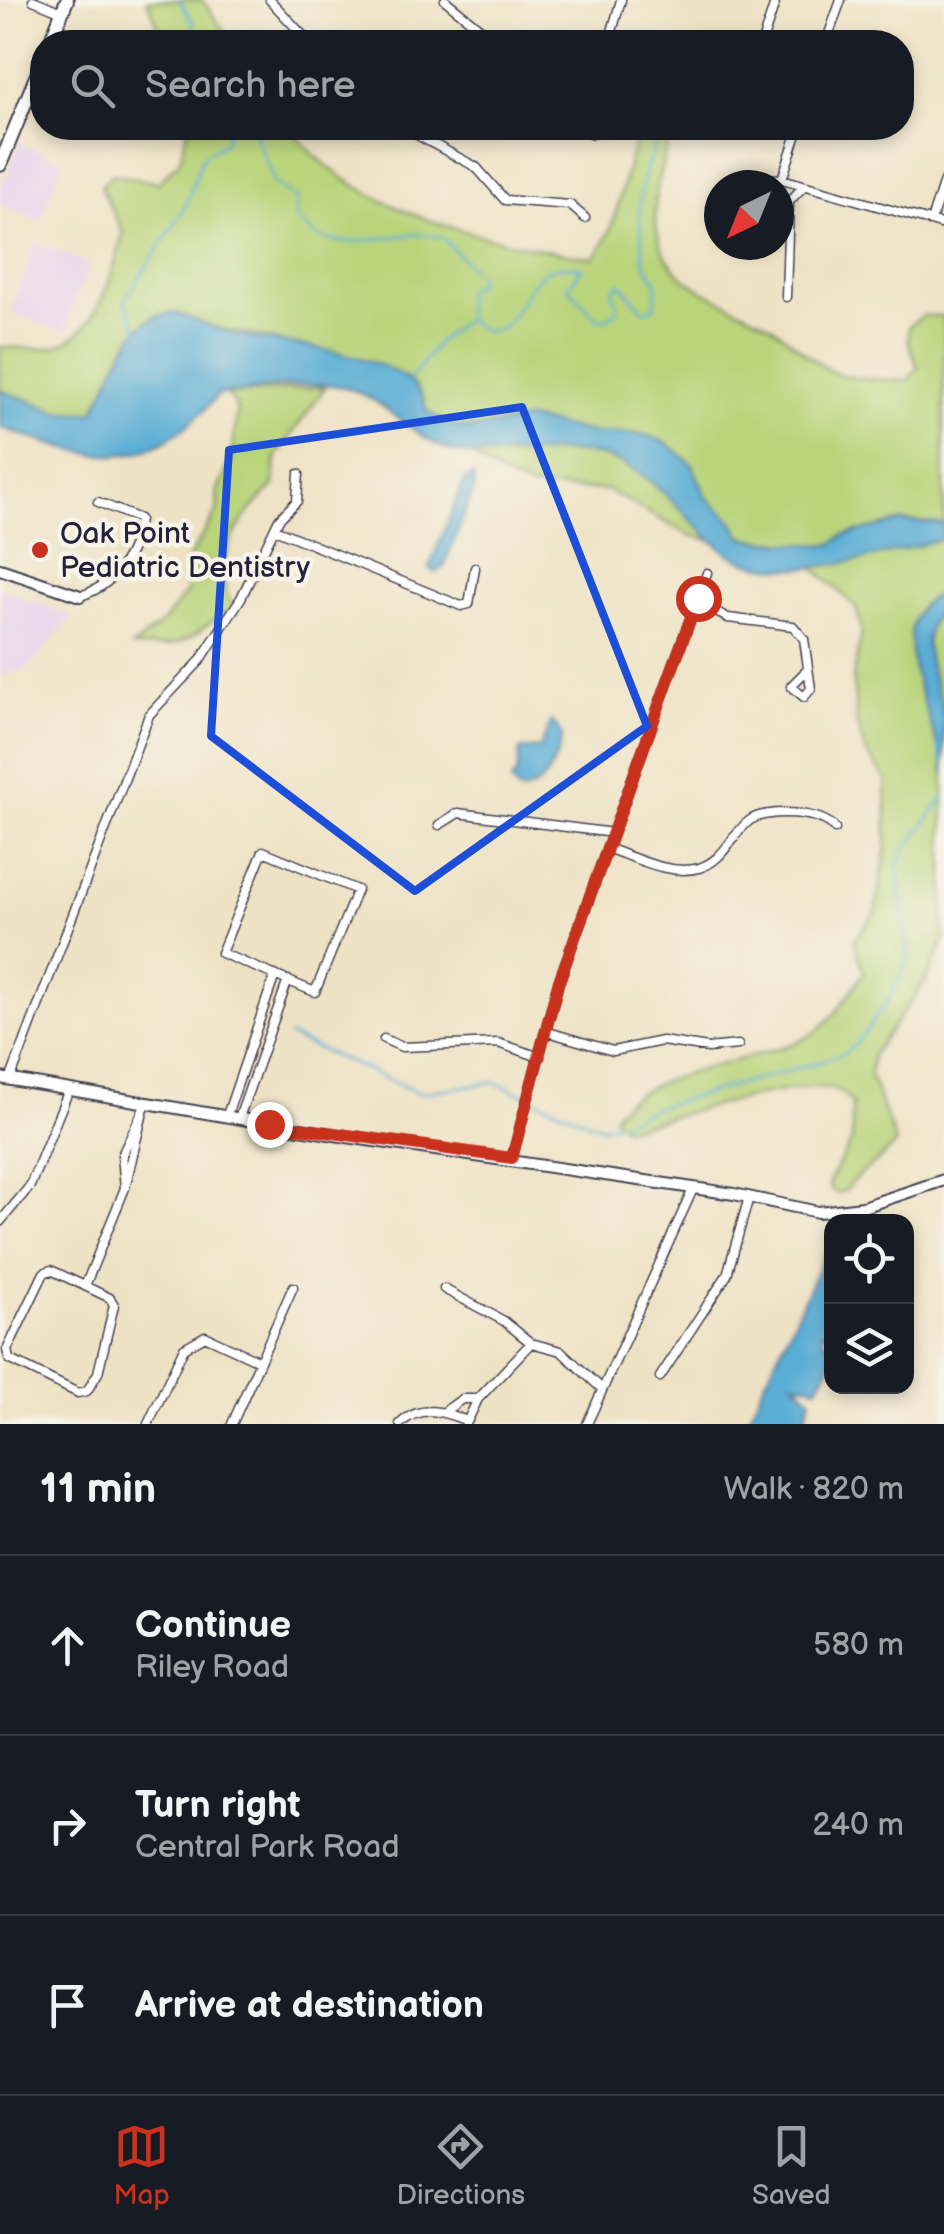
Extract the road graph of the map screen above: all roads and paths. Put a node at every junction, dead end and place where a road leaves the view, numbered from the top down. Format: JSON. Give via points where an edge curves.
{"nodes":[{"id":1,"x":33,"y":0,"type":"edge"},
{"id":2,"x":270,"y":0,"type":"edge"},
{"id":3,"x":445,"y":0,"type":"edge"},
{"id":4,"x":776,"y":0,"type":"edge"},
{"id":5,"x":841,"y":0,"type":"edge"},
{"id":6,"x":619,"y":1,"type":"edge"},
{"id":7,"x":65,"y":6,"type":"edge"},
{"id":8,"x":55,"y":30,"type":"edge"},
{"id":9,"x":298,"y":30,"type":"edge"},
{"id":10,"x":483,"y":30,"type":"edge"},
{"id":11,"x":612,"y":30,"type":"edge"},
{"id":12,"x":766,"y":30,"type":"edge"},
{"id":13,"x":830,"y":30,"type":"edge"},
{"id":14,"x":30,"y":91,"type":"edge"},
{"id":15,"x":426,"y":140,"type":"edge"},
{"id":16,"x":794,"y":140,"type":"edge"},
{"id":17,"x":0,"y":165,"type":"edge"},
{"id":18,"x":785,"y":170,"type":"edge"},
{"id":19,"x":944,"y":181,"type":"edge"},
{"id":20,"x":794,"y":183,"type":"edge"},
{"id":21,"x":804,"y":186,"type":"junction"},
{"id":22,"x":794,"y":197,"type":"edge"},
{"id":23,"x":585,"y":218,"type":"dead end"},
{"id":24,"x":931,"y":221,"type":"junction"},
{"id":25,"x":944,"y":225,"type":"edge"},
{"id":26,"x":787,"y":260,"type":"edge"},
{"id":27,"x":786,"y":297,"type":"dead end"},
{"id":28,"x":299,"y":474,"type":"dead end"},
{"id":29,"x":98,"y":502,"type":"dead end"},
{"id":30,"x":276,"y":530,"type":"junction"},
{"id":31,"x":475,"y":568,"type":"dead end"},
{"id":32,"x":0,"y":569,"type":"edge"},
{"id":33,"x":707,"y":572,"type":"dead end"},
{"id":34,"x":80,"y":596,"type":"joint"},
{"id":35,"x":696,"y":602,"type":"junction"},
{"id":36,"x":805,"y":672,"type":"dead end"},
{"id":37,"x":438,"y":826,"type":"dead end"},
{"id":38,"x":835,"y":829,"type":"dead end"},
{"id":39,"x":613,"y":833,"type":"junction"},
{"id":40,"x":609,"y":848,"type":"junction"},
{"id":41,"x":275,"y":975,"type":"junction"},
{"id":42,"x":288,"y":980,"type":"junction"},
{"id":43,"x":548,"y":1032,"type":"junction"},
{"id":44,"x":384,"y":1039,"type":"dead end"},
{"id":45,"x":738,"y":1045,"type":"dead end"},
{"id":46,"x":540,"y":1057,"type":"junction"},
{"id":47,"x":5,"y":1079,"type":"edge"},
{"id":48,"x":68,"y":1092,"type":"junction"},
{"id":49,"x":144,"y":1108,"type":"junction"},
{"id":50,"x":233,"y":1116,"type":"junction"},
{"id":51,"x":512,"y":1158,"type":"junction"},
{"id":52,"x":944,"y":1180,"type":"edge"},
{"id":53,"x":693,"y":1189,"type":"junction"},
{"id":54,"x":748,"y":1197,"type":"junction"},
{"id":55,"x":0,"y":1222,"type":"edge"},
{"id":56,"x":85,"y":1286,"type":"junction"},
{"id":57,"x":293,"y":1288,"type":"dead end"},
{"id":58,"x":444,"y":1290,"type":"dead end"},
{"id":59,"x":531,"y":1343,"type":"junction"},
{"id":60,"x":259,"y":1362,"type":"junction"},
{"id":61,"x":660,"y":1377,"type":"dead end"},
{"id":62,"x":602,"y":1389,"type":"junction"},
{"id":63,"x":478,"y":1398,"type":"junction"},
{"id":64,"x":444,"y":1412,"type":"junction"},
{"id":65,"x":466,"y":1422,"type":"edge"},
{"id":66,"x":148,"y":1424,"type":"edge"},
{"id":67,"x":232,"y":1424,"type":"edge"},
{"id":68,"x":400,"y":1424,"type":"edge"},
{"id":69,"x":587,"y":1424,"type":"edge"}],
"edges":[{"from":1,"to":7,"type":"street"},
{"from":2,"to":9,"type":"street"},
{"from":3,"to":10,"type":"street"},
{"from":4,"to":12,"type":"street"},
{"from":5,"to":13,"type":"street"},
{"from":6,"to":11,"type":"street"},
{"from":7,"to":8,"type":"main road"},
{"from":14,"to":17,"type":"main road"},
{"from":15,"to":23,"type":"street","via":[[476,167],[505,200],[570,205]]},
{"from":16,"to":18,"type":"street"},
{"from":19,"to":24,"type":"street"},
{"from":20,"to":21,"type":"street"},
{"from":21,"to":22,"type":"street"},
{"from":21,"to":24,"type":"street"},
{"from":24,"to":25,"type":"street"},
{"from":26,"to":27,"type":"street"},
{"from":28,"to":30,"type":"street","via":[[296,501]]},
{"from":29,"to":34,"type":"street","via":[[139,519],[138,536],[117,573]]},
{"from":30,"to":31,"type":"street","via":[[462,606],[474,596]]},
{"from":30,"to":47,"type":"street","via":[[208,650],[149,714]]},
{"from":32,"to":34,"type":"street"},
{"from":33,"to":35,"type":"street"},
{"from":35,"to":36,"type":"street","via":[[728,618],[793,626],[804,639]]},
{"from":35,"to":39,"type":"street"},
{"from":37,"to":39,"type":"street","via":[[458,813]]},
{"from":38,"to":40,"type":"street","via":[[802,812],[757,816],[724,853],[696,869],[660,866]]},
{"from":39,"to":40,"type":"street"},
{"from":40,"to":43,"type":"street","via":[[558,984]]},
{"from":41,"to":42,"type":"street"},
{"from":41,"to":42,"type":"street","via":[[221,953],[263,850],[357,890],[315,992]]},
{"from":41,"to":50,"type":"street"},
{"from":42,"to":50,"type":"street"},
{"from":43,"to":45,"type":"street","via":[[613,1051],[662,1042]]},
{"from":43,"to":46,"type":"street"},
{"from":44,"to":46,"type":"street","via":[[402,1047],[498,1043]]},
{"from":46,"to":51,"type":"street"},
{"from":47,"to":48,"type":"street"},
{"from":48,"to":49,"type":"street"},
{"from":48,"to":55,"type":"street","via":[[30,1186]]},
{"from":49,"to":50,"type":"street"},
{"from":49,"to":56,"type":"street","via":[[122,1155],[125,1188]]},
{"from":50,"to":51,"type":"street"},
{"from":51,"to":53,"type":"street"},
{"from":52,"to":54,"type":"street","via":[[863,1207],[818,1212]]},
{"from":53,"to":54,"type":"street"},
{"from":53,"to":62,"type":"street"},
{"from":54,"to":61,"type":"street","via":[[728,1275]]},
{"from":56,"to":56,"type":"street","via":[[114,1305],[98,1373],[78,1393],[9,1359],[8,1350],[44,1273]]},
{"from":57,"to":60,"type":"street"},
{"from":58,"to":59,"type":"street"},
{"from":59,"to":62,"type":"street","via":[[561,1351]]},
{"from":59,"to":63,"type":"street"},
{"from":60,"to":66,"type":"street","via":[[205,1336],[184,1348]]},
{"from":60,"to":67,"type":"street"},
{"from":62,"to":69,"type":"street"},
{"from":63,"to":64,"type":"street","via":[[462,1399]]},
{"from":63,"to":65,"type":"street"},
{"from":64,"to":65,"type":"street"},
{"from":64,"to":68,"type":"street","via":[[421,1411]]}]}
